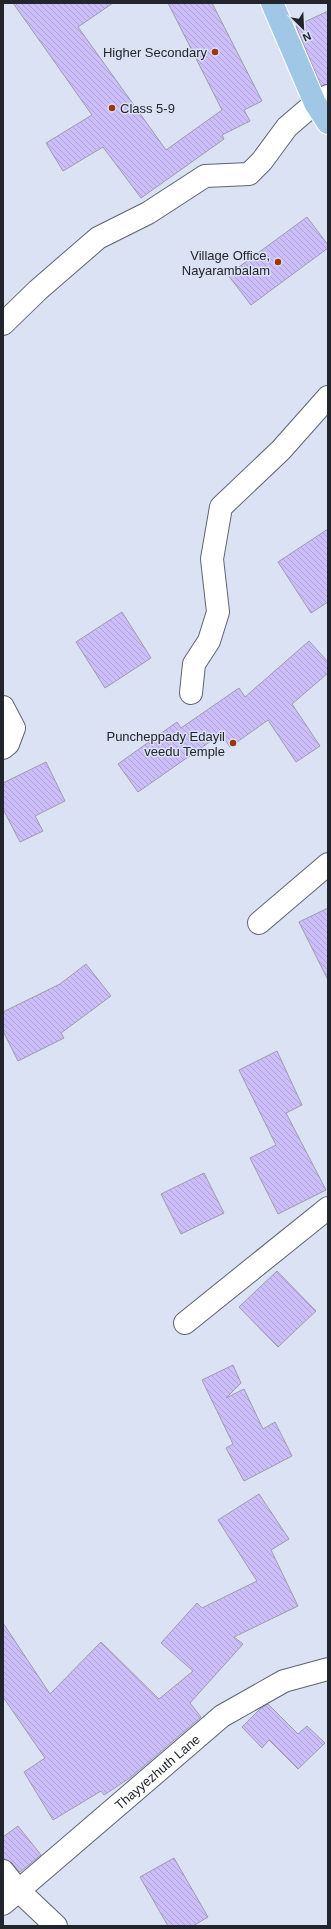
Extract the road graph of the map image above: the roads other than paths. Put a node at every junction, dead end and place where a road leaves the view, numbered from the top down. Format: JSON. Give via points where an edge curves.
{"nodes":[{"id":1,"x":272,"y":3,"type":"edge"},
{"id":2,"x":322,"y":99,"type":"edge"},
{"id":3,"x":328,"y":123,"type":"edge"},
{"id":4,"x":3,"y":324,"type":"edge"},
{"id":5,"x":328,"y":397,"type":"edge"},
{"id":6,"x":191,"y":693,"type":"dead end"},
{"id":7,"x":3,"y":707,"type":"edge"},
{"id":8,"x":3,"y":748,"type":"edge"},
{"id":9,"x":328,"y":864,"type":"edge"},
{"id":10,"x":259,"y":922,"type":"dead end"},
{"id":11,"x":328,"y":1208,"type":"edge"},
{"id":12,"x":185,"y":1323,"type":"dead end"},
{"id":13,"x":328,"y":1669,"type":"edge"},
{"id":14,"x":3,"y":1871,"type":"edge"},
{"id":15,"x":11,"y":1897,"type":"edge"},
{"id":16,"x":56,"y":1926,"type":"edge"}],
"edges":[{"from":1,"to":2,"type":"main road"},
{"from":2,"to":3,"type":"main road"},
{"from":2,"to":4,"type":"street","via":[[287,128],[249,174],[205,176],[148,213],[98,238]]},
{"from":5,"to":6,"type":"street","via":[[281,450],[221,507],[212,559],[218,612],[209,641],[194,664]]},
{"from":7,"to":8,"type":"street","via":[[14,728],[8,744]]},
{"from":9,"to":10,"type":"street"},
{"from":11,"to":12,"type":"street"},
{"from":13,"to":15,"type":"street","name":"Thayyezhuth Lane","via":[[284,1681],[222,1716]]},
{"from":14,"to":15,"type":"street"},
{"from":15,"to":16,"type":"street"}]}
